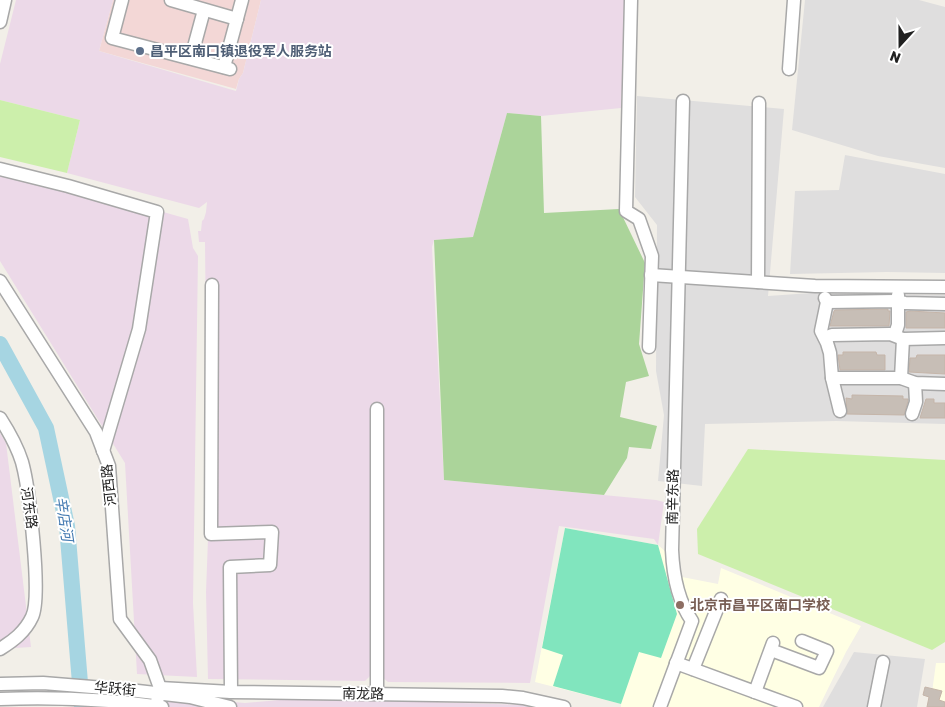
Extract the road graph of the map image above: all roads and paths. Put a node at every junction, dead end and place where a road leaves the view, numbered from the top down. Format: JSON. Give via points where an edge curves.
{"nodes":[{"id":1,"x":5,"y":0,"type":"edge"},
{"id":2,"x":122,"y":0,"type":"edge"},
{"id":3,"x":171,"y":0,"type":"edge"},
{"id":4,"x":242,"y":0,"type":"edge"},
{"id":5,"x":631,"y":0,"type":"edge"},
{"id":6,"x":794,"y":0,"type":"edge"},
{"id":7,"x":204,"y":10,"type":"junction"},
{"id":8,"x":237,"y":19,"type":"junction"},
{"id":9,"x":0,"y":22,"type":"edge"},
{"id":10,"x":191,"y":58,"type":"junction"},
{"id":11,"x":789,"y":69,"type":"dead end"},
{"id":12,"x":683,"y":101,"type":"dead end"},
{"id":13,"x":759,"y":103,"type":"dead end"},
{"id":14,"x":0,"y":169,"type":"edge"},
{"id":15,"x":651,"y":276,"type":"junction"},
{"id":16,"x":678,"y":277,"type":"junction"},
{"id":17,"x":0,"y":281,"type":"edge"},
{"id":18,"x":758,"y":282,"type":"junction"},
{"id":19,"x":212,"y":286,"type":"dead end"},
{"id":20,"x":897,"y":287,"type":"junction"},
{"id":21,"x":945,"y":287,"type":"edge"},
{"id":22,"x":899,"y":303,"type":"junction"},
{"id":23,"x":945,"y":304,"type":"edge"},
{"id":24,"x":899,"y":336,"type":"junction"},
{"id":25,"x":825,"y":338,"type":"junction"},
{"id":26,"x":945,"y":338,"type":"edge"},
{"id":27,"x":649,"y":347,"type":"dead end"},
{"id":28,"x":832,"y":378,"type":"junction"},
{"id":29,"x":901,"y":378,"type":"junction"},
{"id":30,"x":915,"y":383,"type":"junction"},
{"id":31,"x":945,"y":384,"type":"edge"},
{"id":32,"x":376,"y":409,"type":"dead end"},
{"id":33,"x":840,"y":411,"type":"dead end"},
{"id":34,"x":912,"y":414,"type":"dead end"},
{"id":35,"x":0,"y":418,"type":"edge"},
{"id":36,"x":104,"y":451,"type":"junction"},
{"id":37,"x":721,"y":599,"type":"dead end"},
{"id":38,"x":713,"y":619,"type":"junction"},
{"id":39,"x":692,"y":621,"type":"junction"},
{"id":40,"x":802,"y":641,"type":"dead end"},
{"id":41,"x":0,"y":649,"type":"edge"},
{"id":42,"x":883,"y":662,"type":"dead end"},
{"id":43,"x":676,"y":663,"type":"junction"},
{"id":44,"x":693,"y":669,"type":"junction"},
{"id":45,"x":0,"y":684,"type":"edge"},
{"id":46,"x":232,"y":692,"type":"junction"},
{"id":47,"x":755,"y":692,"type":"junction"},
{"id":48,"x":377,"y":694,"type":"junction"},
{"id":49,"x":131,"y":697,"type":"junction"},
{"id":50,"x":0,"y":699,"type":"edge"},
{"id":51,"x":159,"y":700,"type":"edge"},
{"id":52,"x":230,"y":707,"type":"edge"},
{"id":53,"x":564,"y":707,"type":"edge"},
{"id":54,"x":660,"y":707,"type":"edge"},
{"id":55,"x":796,"y":707,"type":"edge"},
{"id":56,"x":874,"y":707,"type":"edge"}],
"edges":[{"from":1,"to":9,"type":"street"},
{"from":2,"to":10,"type":"street","via":[[112,38]]},
{"from":3,"to":7,"type":"street"},
{"from":4,"to":8,"type":"street"},
{"from":5,"to":15,"type":"street","via":[[626,211],[639,219],[652,256]]},
{"from":6,"to":11,"type":"street"},
{"from":7,"to":8,"type":"street"},
{"from":7,"to":10,"type":"street"},
{"from":8,"to":10,"type":"street","via":[[227,68]]},
{"from":12,"to":16,"type":"street","name":"南辛东路"},
{"from":13,"to":18,"type":"street"},
{"from":14,"to":36,"type":"street","via":[[157,212],[139,329]]},
{"from":15,"to":16,"type":"street"},
{"from":15,"to":27,"type":"street"},
{"from":16,"to":18,"type":"street"},
{"from":16,"to":39,"type":"street","name":"南辛东路","via":[[672,550],[673,573]]},
{"from":17,"to":36,"type":"street","name":"河西路","via":[[96,432]]},
{"from":18,"to":20,"type":"street"},
{"from":19,"to":46,"type":"street","via":[[211,534],[272,532],[270,566],[230,566]]},
{"from":20,"to":21,"type":"street"},
{"from":20,"to":22,"type":"street"},
{"from":22,"to":23,"type":"street"},
{"from":22,"to":24,"type":"street"},
{"from":22,"to":25,"type":"street","via":[[826,300],[821,326]]},
{"from":24,"to":25,"type":"street","via":[[832,335]]},
{"from":24,"to":26,"type":"street"},
{"from":24,"to":29,"type":"street"},
{"from":25,"to":28,"type":"street"},
{"from":28,"to":29,"type":"street"},
{"from":28,"to":33,"type":"street"},
{"from":29,"to":30,"type":"street"},
{"from":30,"to":31,"type":"street"},
{"from":30,"to":34,"type":"street","via":[[916,402]]},
{"from":32,"to":48,"type":"street"},
{"from":35,"to":41,"type":"street","name":"河东路","via":[[15,442],[22,463],[33,534],[36,605],[32,618],[17,638]]},
{"from":36,"to":51,"type":"street","name":"河西路","via":[[110,466],[120,619],[150,660]]},
{"from":37,"to":38,"type":"street"},
{"from":38,"to":39,"type":"street","via":[[699,615]]},
{"from":38,"to":44,"type":"street"},
{"from":39,"to":43,"type":"street"},
{"from":40,"to":47,"type":"street","via":[[827,651],[819,668],[772,646]]},
{"from":42,"to":56,"type":"street"},
{"from":43,"to":44,"type":"street"},
{"from":43,"to":54,"type":"street"},
{"from":44,"to":47,"type":"street"},
{"from":45,"to":49,"type":"street","name":"华跃街","via":[[43,683]]},
{"from":46,"to":48,"type":"street","name":"南龙路"},
{"from":46,"to":51,"type":"street","name":"南龙路"},
{"from":47,"to":55,"type":"street"},
{"from":48,"to":53,"type":"street","name":"南龙路","via":[[502,696]]},
{"from":49,"to":50,"type":"street","name":"华跃街"},
{"from":49,"to":51,"type":"street","name":"华跃街"},
{"from":51,"to":52,"type":"street","name":"华跃街","via":[[190,697]]}]}
